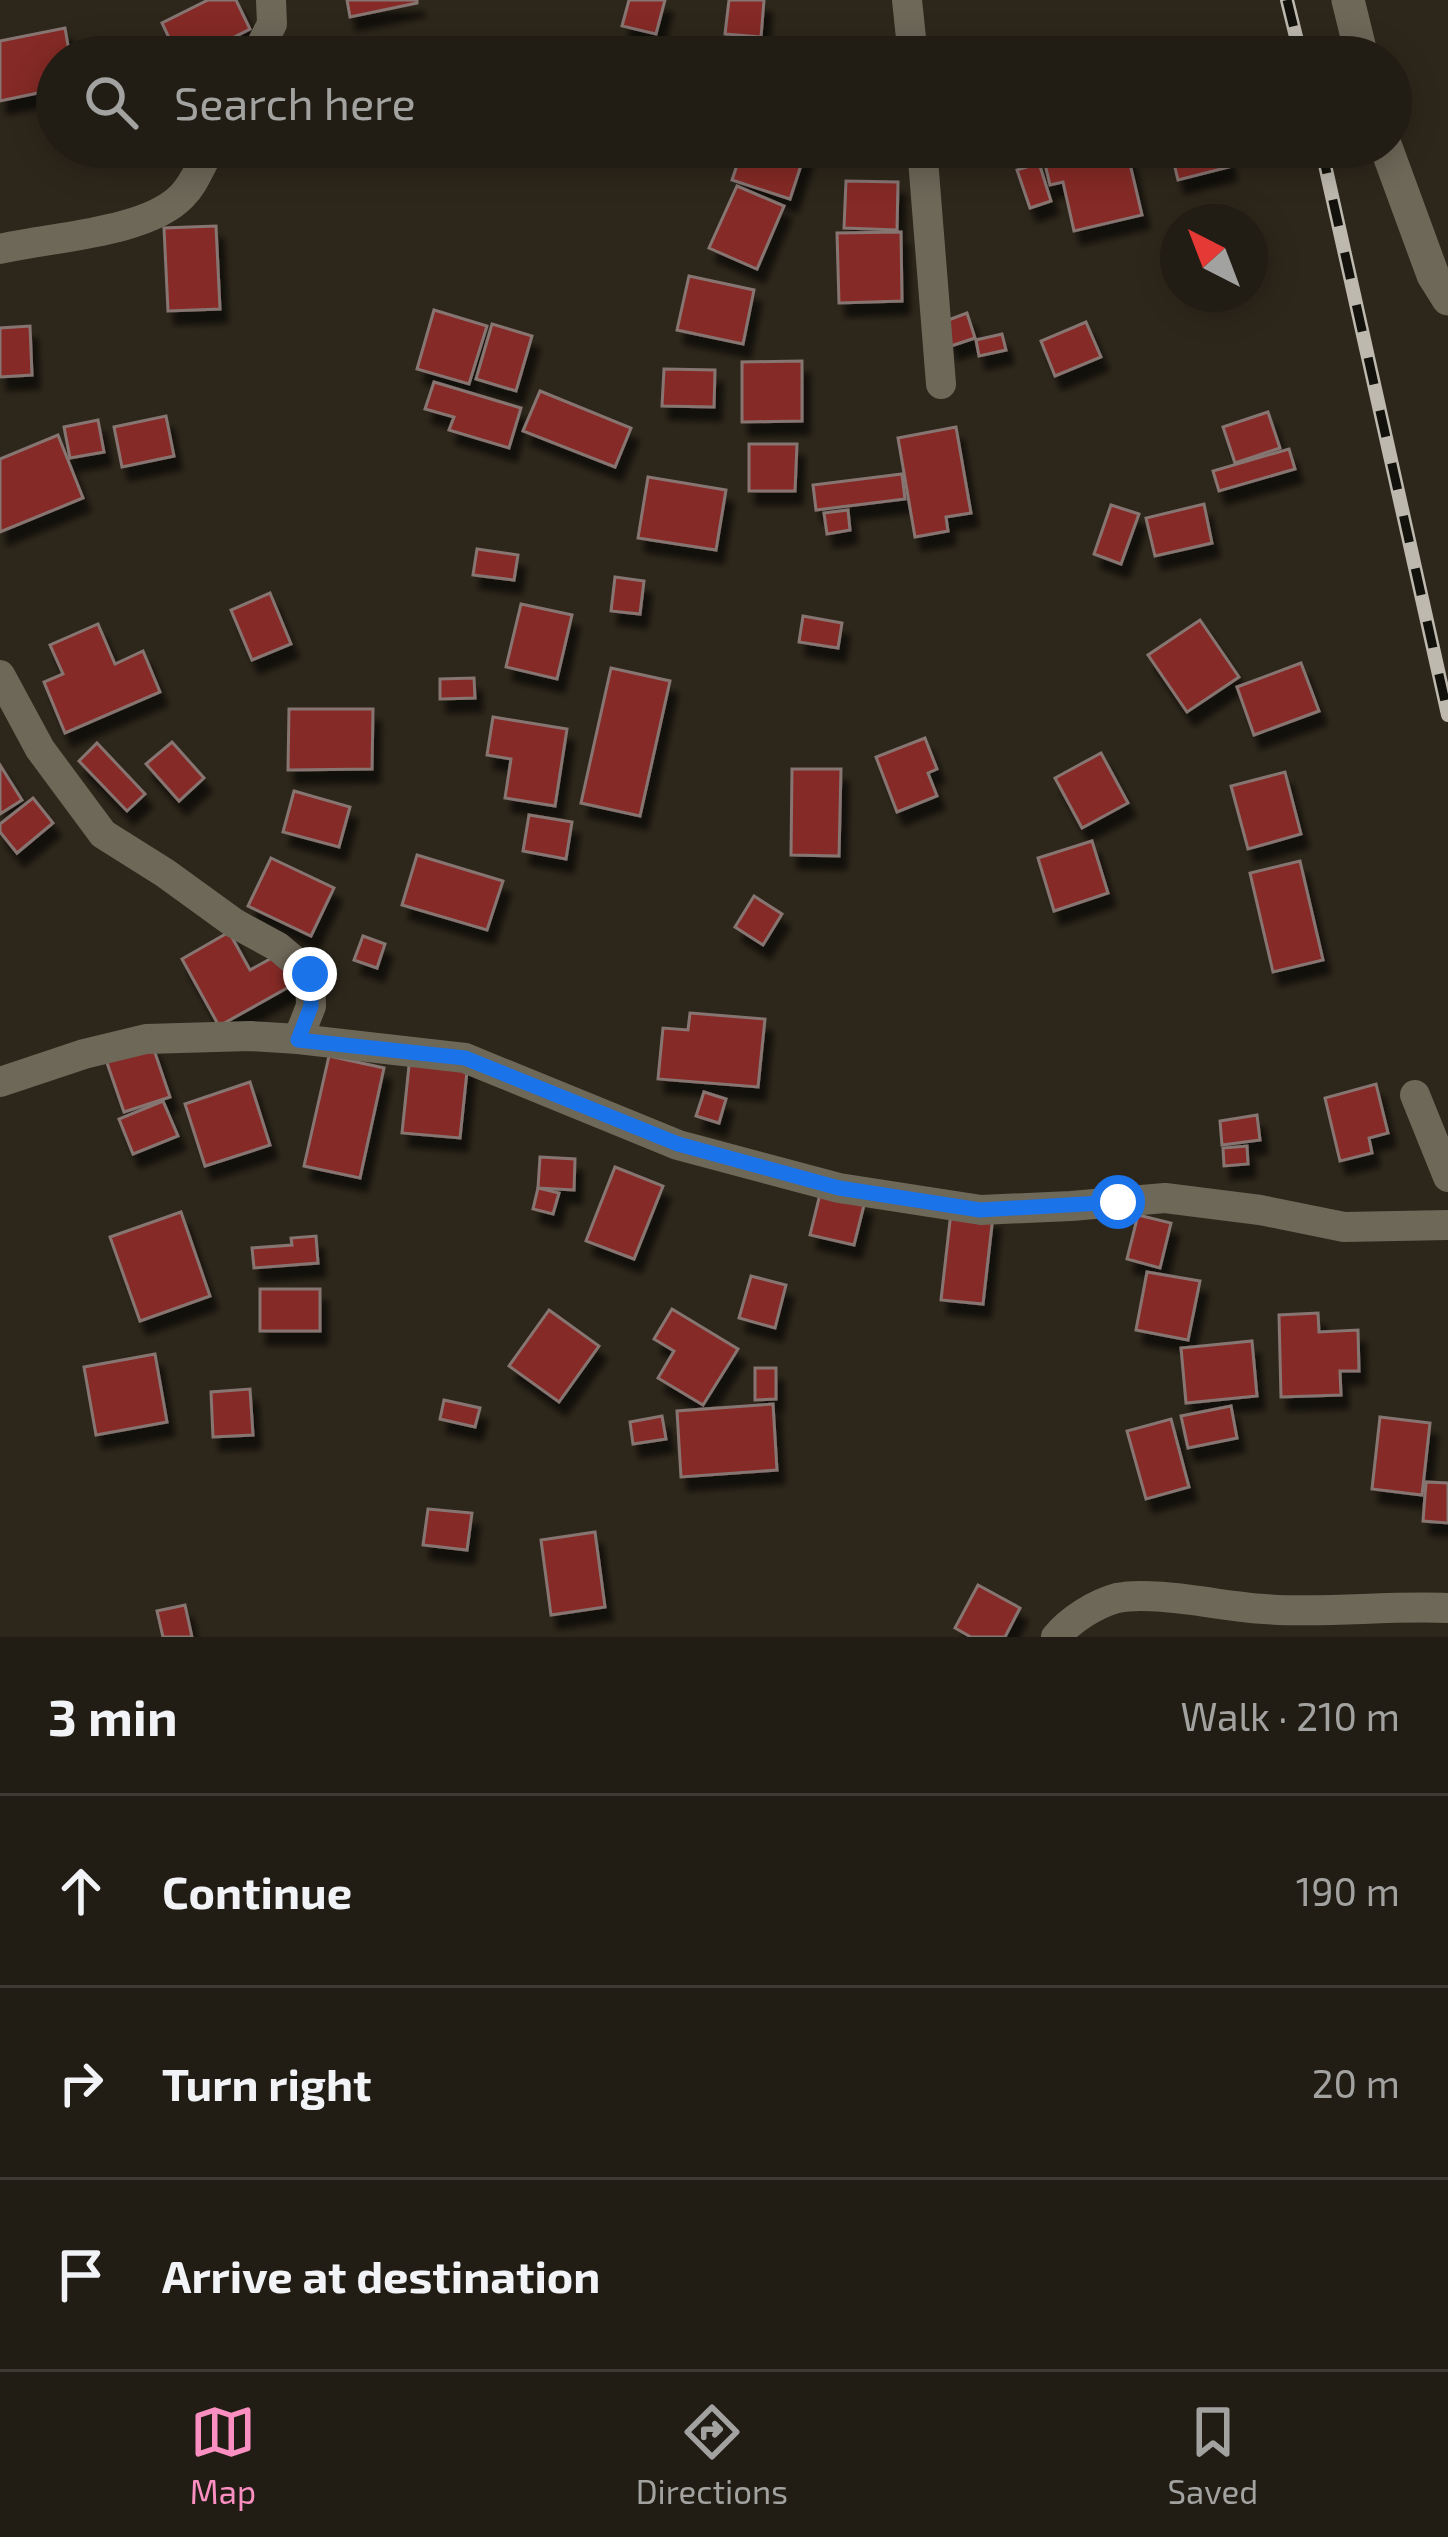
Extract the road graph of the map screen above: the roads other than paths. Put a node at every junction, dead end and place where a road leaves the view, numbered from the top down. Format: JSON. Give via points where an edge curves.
{"nodes":[{"id":1,"x":271,"y":0,"type":"edge"},
{"id":2,"x":907,"y":0,"type":"edge"},
{"id":3,"x":1348,"y":0,"type":"edge"},
{"id":4,"x":266,"y":36,"type":"edge"},
{"id":5,"x":911,"y":36,"type":"edge"},
{"id":6,"x":1357,"y":36,"type":"edge"},
{"id":7,"x":202,"y":168,"type":"edge"},
{"id":8,"x":924,"y":168,"type":"edge"},
{"id":9,"x":1394,"y":168,"type":"edge"},
{"id":10,"x":0,"y":249,"type":"edge"},
{"id":11,"x":1448,"y":299,"type":"edge"},
{"id":12,"x":941,"y":384,"type":"dead end"},
{"id":13,"x":0,"y":675,"type":"edge"},
{"id":14,"x":298,"y":1040,"type":"junction"},
{"id":15,"x":0,"y":1082,"type":"edge"},
{"id":16,"x":1415,"y":1095,"type":"dead end"},
{"id":17,"x":1448,"y":1177,"type":"edge"},
{"id":18,"x":1448,"y":1225,"type":"edge"},
{"id":19,"x":1448,"y":1608,"type":"edge"},
{"id":20,"x":1056,"y":1637,"type":"edge"}],
"edges":[{"from":1,"to":4,"type":"street"},
{"from":2,"to":5,"type":"street"},
{"from":3,"to":6,"type":"street"},
{"from":7,"to":10,"type":"street","via":[[156,216]]},
{"from":8,"to":12,"type":"street"},
{"from":9,"to":11,"type":"street"},
{"from":13,"to":14,"type":"street","via":[[40,749],[103,834],[310,974],[311,1006]]},
{"from":14,"to":15,"type":"street","via":[[146,1039]]},
{"from":14,"to":18,"type":"street","via":[[465,1058],[678,1144],[839,1188],[980,1210],[1165,1198],[1344,1227]]},
{"from":16,"to":17,"type":"street"},
{"from":19,"to":20,"type":"street","via":[[1268,1610],[1118,1598],[1076,1617]]}]}
